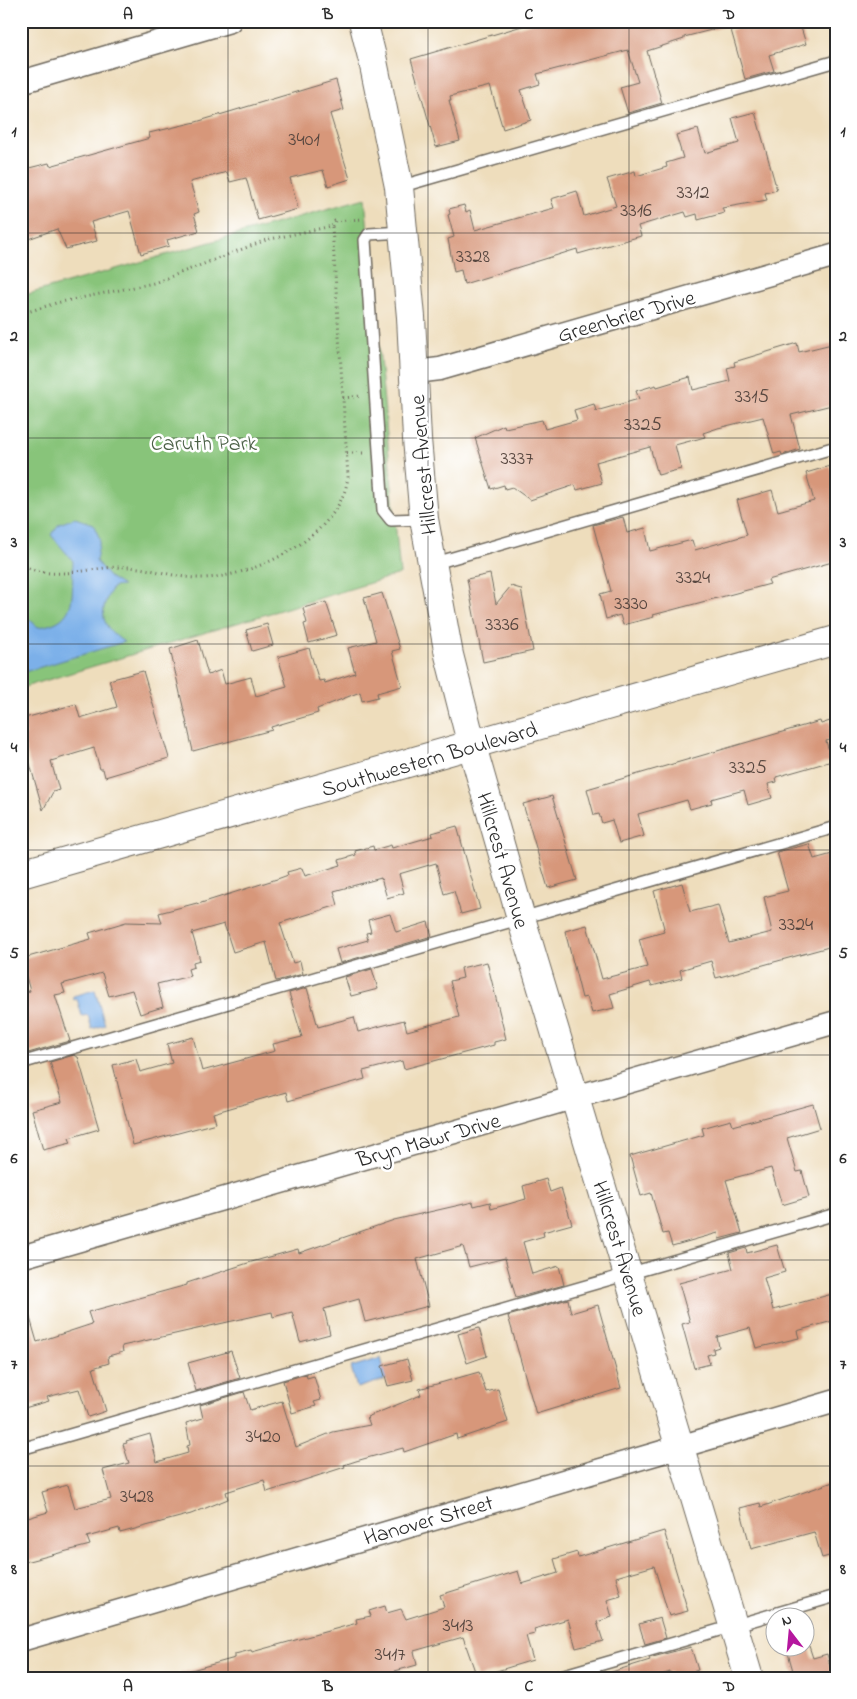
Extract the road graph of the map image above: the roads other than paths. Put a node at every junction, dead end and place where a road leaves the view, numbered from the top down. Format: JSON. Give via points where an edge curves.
{"nodes":[{"id":1,"x":230,"y":21,"type":"edge"},
{"id":2,"x":363,"y":21,"type":"edge"},
{"id":3,"x":836,"y":61,"type":"edge"},
{"id":4,"x":21,"y":82,"type":"edge"},
{"id":5,"x":400,"y":187,"type":"junction"},
{"id":6,"x":405,"y":231,"type":"junction"},
{"id":7,"x":836,"y":255,"type":"edge"},
{"id":8,"x":415,"y":372,"type":"junction"},
{"id":9,"x":836,"y":447,"type":"edge"},
{"id":10,"x":424,"y":519,"type":"junction"},
{"id":11,"x":431,"y":565,"type":"junction"},
{"id":12,"x":836,"y":640,"type":"edge"},
{"id":13,"x":472,"y":746,"type":"junction"},
{"id":14,"x":836,"y":828,"type":"edge"},
{"id":15,"x":21,"y":874,"type":"edge"},
{"id":16,"x":521,"y":918,"type":"junction"},
{"id":17,"x":836,"y":1022,"type":"edge"},
{"id":18,"x":21,"y":1063,"type":"edge"},
{"id":19,"x":575,"y":1097,"type":"junction"},
{"id":20,"x":836,"y":1214,"type":"edge"},
{"id":21,"x":21,"y":1257,"type":"edge"},
{"id":22,"x":629,"y":1274,"type":"junction"},
{"id":23,"x":836,"y":1401,"type":"edge"},
{"id":24,"x":679,"y":1445,"type":"junction"},
{"id":25,"x":21,"y":1449,"type":"edge"},
{"id":26,"x":836,"y":1596,"type":"edge"},
{"id":27,"x":733,"y":1626,"type":"junction"},
{"id":28,"x":21,"y":1640,"type":"edge"},
{"id":29,"x":554,"y":1678,"type":"edge"},
{"id":30,"x":749,"y":1678,"type":"edge"}],
"edges":[{"from":1,"to":4,"type":"street"},
{"from":2,"to":5,"type":"street","name":"Hillcrest Avenue"},
{"from":3,"to":5,"type":"lane"},
{"from":5,"to":6,"type":"street","name":"Hillcrest Avenue"},
{"from":6,"to":8,"type":"street","name":"Hillcrest Avenue"},
{"from":6,"to":10,"type":"lane","via":[[369,234],[365,240],[382,510],[391,520]]},
{"from":7,"to":8,"type":"street","name":"Greenbrier Drive","via":[[440,369]]},
{"from":8,"to":10,"type":"street","name":"Hillcrest Avenue"},
{"from":9,"to":11,"type":"lane"},
{"from":10,"to":11,"type":"street","name":"Hillcrest Avenue"},
{"from":11,"to":13,"type":"street","name":"Hillcrest Avenue"},
{"from":12,"to":13,"type":"street","name":"Southwestern Boulevard"},
{"from":13,"to":15,"type":"street","name":"Southwestern Boulevard"},
{"from":13,"to":16,"type":"street","name":"Hillcrest Avenue"},
{"from":14,"to":16,"type":"lane"},
{"from":16,"to":18,"type":"lane"},
{"from":16,"to":19,"type":"street","name":"Hillcrest Avenue"},
{"from":17,"to":19,"type":"street","name":"Bryn Mawr Drive"},
{"from":19,"to":21,"type":"street","name":"Bryn Mawr Drive"},
{"from":19,"to":22,"type":"street","name":"Hillcrest Avenue"},
{"from":20,"to":22,"type":"lane"},
{"from":22,"to":24,"type":"street","name":"Hillcrest Avenue"},
{"from":22,"to":25,"type":"lane"},
{"from":23,"to":24,"type":"street","name":"Hanover Street"},
{"from":24,"to":27,"type":"street","name":"Hillcrest Avenue"},
{"from":24,"to":28,"type":"street","name":"Hanover Street"},
{"from":26,"to":27,"type":"lane"},
{"from":27,"to":29,"type":"lane"},
{"from":27,"to":30,"type":"street","name":"Hillcrest Avenue"}]}
